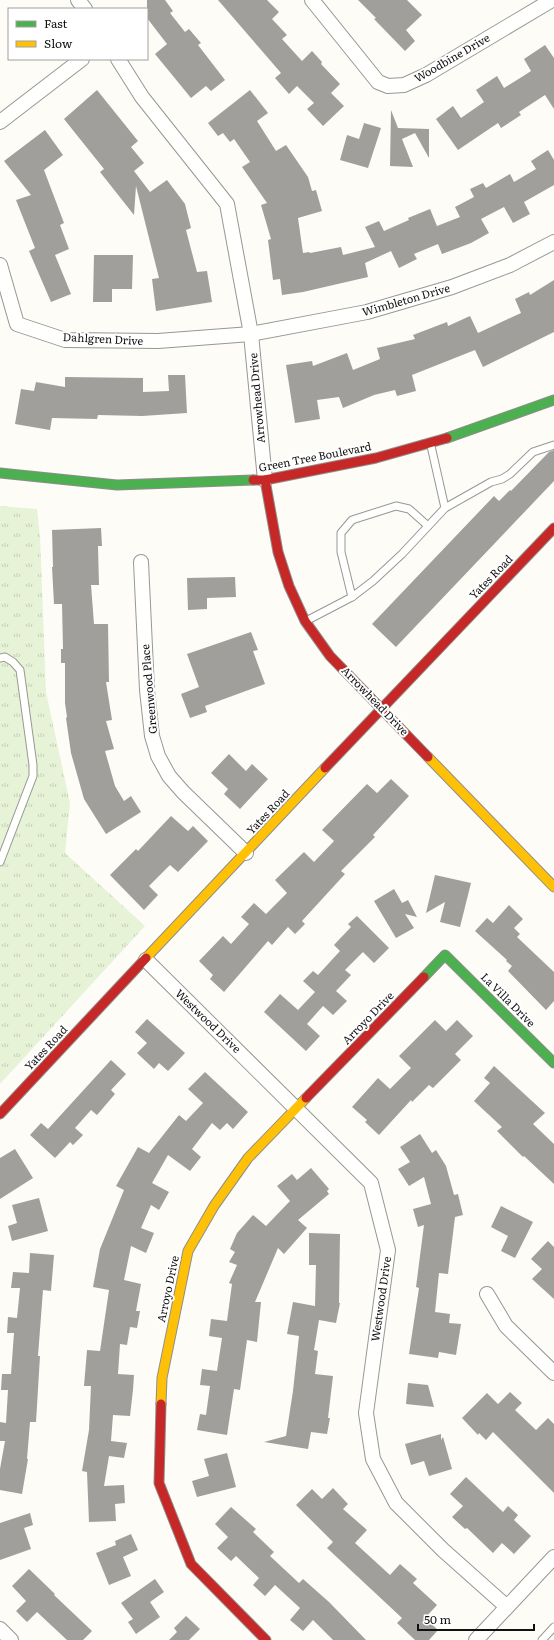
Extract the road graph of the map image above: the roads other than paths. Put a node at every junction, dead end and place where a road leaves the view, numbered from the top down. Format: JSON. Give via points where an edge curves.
{"nodes":[{"id":1,"x":78,"y":0,"type":"edge"},
{"id":2,"x":312,"y":0,"type":"edge"},
{"id":3,"x":552,"y":0,"type":"edge"},
{"id":4,"x":84,"y":8,"type":"edge"},
{"id":5,"x":81,"y":60,"type":"edge"},
{"id":6,"x":119,"y":60,"type":"edge"},
{"id":7,"x":0,"y":122,"type":"edge"},
{"id":8,"x":554,"y":242,"type":"edge"},
{"id":9,"x":0,"y":265,"type":"edge"},
{"id":10,"x":251,"y":334,"type":"junction"},
{"id":11,"x":554,"y":400,"type":"edge"},
{"id":12,"x":430,"y":444,"type":"junction"},
{"id":13,"x":554,"y":445,"type":"edge"},
{"id":14,"x":0,"y":474,"type":"edge"},
{"id":15,"x":265,"y":480,"type":"junction"},
{"id":16,"x":445,"y":508,"type":"junction"},
{"id":17,"x":428,"y":526,"type":"junction"},
{"id":18,"x":554,"y":528,"type":"edge"},
{"id":19,"x":141,"y":562,"type":"dead end"},
{"id":20,"x":352,"y":597,"type":"junction"},
{"id":21,"x":306,"y":621,"type":"junction"},
{"id":22,"x":0,"y":658,"type":"edge"},
{"id":23,"x":382,"y":708,"type":"junction"},
{"id":24,"x":246,"y":853,"type":"junction"},
{"id":25,"x":0,"y":862,"type":"edge"},
{"id":26,"x":554,"y":887,"type":"edge"},
{"id":27,"x":445,"y":955,"type":"joint"},
{"id":28,"x":146,"y":960,"type":"junction"},
{"id":29,"x":554,"y":1063,"type":"edge"},
{"id":30,"x":297,"y":1108,"type":"junction"},
{"id":31,"x":0,"y":1114,"type":"edge"},
{"id":32,"x":487,"y":1294,"type":"dead end"},
{"id":33,"x":554,"y":1373,"type":"edge"},
{"id":34,"x":554,"y":1557,"type":"edge"},
{"id":35,"x":507,"y":1607,"type":"junction"},
{"id":36,"x":554,"y":1627,"type":"edge"},
{"id":37,"x":0,"y":1629,"type":"edge"},
{"id":38,"x":11,"y":1640,"type":"edge"},
{"id":39,"x":266,"y":1640,"type":"edge"},
{"id":40,"x":476,"y":1640,"type":"edge"},
{"id":41,"x":542,"y":1640,"type":"edge"}],
"edges":[{"from":1,"to":4,"type":"street"},
{"from":2,"to":3,"type":"street","name":"Woodbine Drive","via":[[378,82],[388,86],[404,86]]},
{"from":5,"to":7,"type":"street"},
{"from":6,"to":10,"type":"street","name":"Arrowhead Drive","via":[[142,97],[227,204]]},
{"from":8,"to":10,"type":"street","name":"Wimbleton Drive","via":[[510,265],[452,287],[367,312]]},
{"from":9,"to":10,"type":"street","name":"Dahlgren Drive","via":[[17,324],[65,340],[158,341]]},
{"from":10,"to":15,"type":"street","name":"Arrowhead Drive"},
{"from":11,"to":12,"type":"street","name":"Green Tree Boulevard"},
{"from":12,"to":15,"type":"street","name":"Green Tree Boulevard","via":[[376,458]]},
{"from":12,"to":16,"type":"lane"},
{"from":13,"to":16,"type":"lane","via":[[533,452],[502,479],[491,482]]},
{"from":14,"to":15,"type":"street","name":"Green Tree Boulevard","via":[[116,484]]},
{"from":15,"to":21,"type":"street","name":"Arrowhead Drive","via":[[279,558]]},
{"from":16,"to":17,"type":"lane"},
{"from":17,"to":20,"type":"lane","via":[[402,554]]},
{"from":17,"to":20,"type":"lane","via":[[409,509],[396,506],[352,520],[340,533],[340,552]]},
{"from":18,"to":23,"type":"street","name":"Yates Road"},
{"from":19,"to":24,"type":"street","name":"Greenwood Place","via":[[147,690],[152,736],[158,756],[182,792]]},
{"from":20,"to":21,"type":"lane"},
{"from":21,"to":23,"type":"street","name":"Arrowhead Drive","via":[[330,656]]},
{"from":22,"to":25,"type":"lane","via":[[5,657],[20,670],[33,765],[33,776]]},
{"from":23,"to":24,"type":"street","name":"Yates Road"},
{"from":23,"to":26,"type":"street","name":"Arrowhead Drive"},
{"from":24,"to":28,"type":"street","name":"Yates Road"},
{"from":27,"to":29,"type":"street","name":"La Villa Drive"},
{"from":27,"to":30,"type":"street","name":"Arroyo Drive"},
{"from":28,"to":30,"type":"street","name":"Westwood Drive"},
{"from":28,"to":31,"type":"street","name":"Yates Road"},
{"from":30,"to":35,"type":"street","name":"Westwood Drive","via":[[371,1183],[388,1250],[366,1413],[373,1459],[396,1503],[443,1550]]},
{"from":30,"to":39,"type":"street","name":"Arroyo Drive","via":[[248,1158],[214,1206],[188,1251],[162,1378],[160,1484],[190,1564]]},
{"from":32,"to":33,"type":"street","via":[[506,1326]]},
{"from":34,"to":35,"type":"street"},
{"from":35,"to":40,"type":"street"},
{"from":36,"to":41,"type":"lane"},
{"from":37,"to":38,"type":"street"}]}
